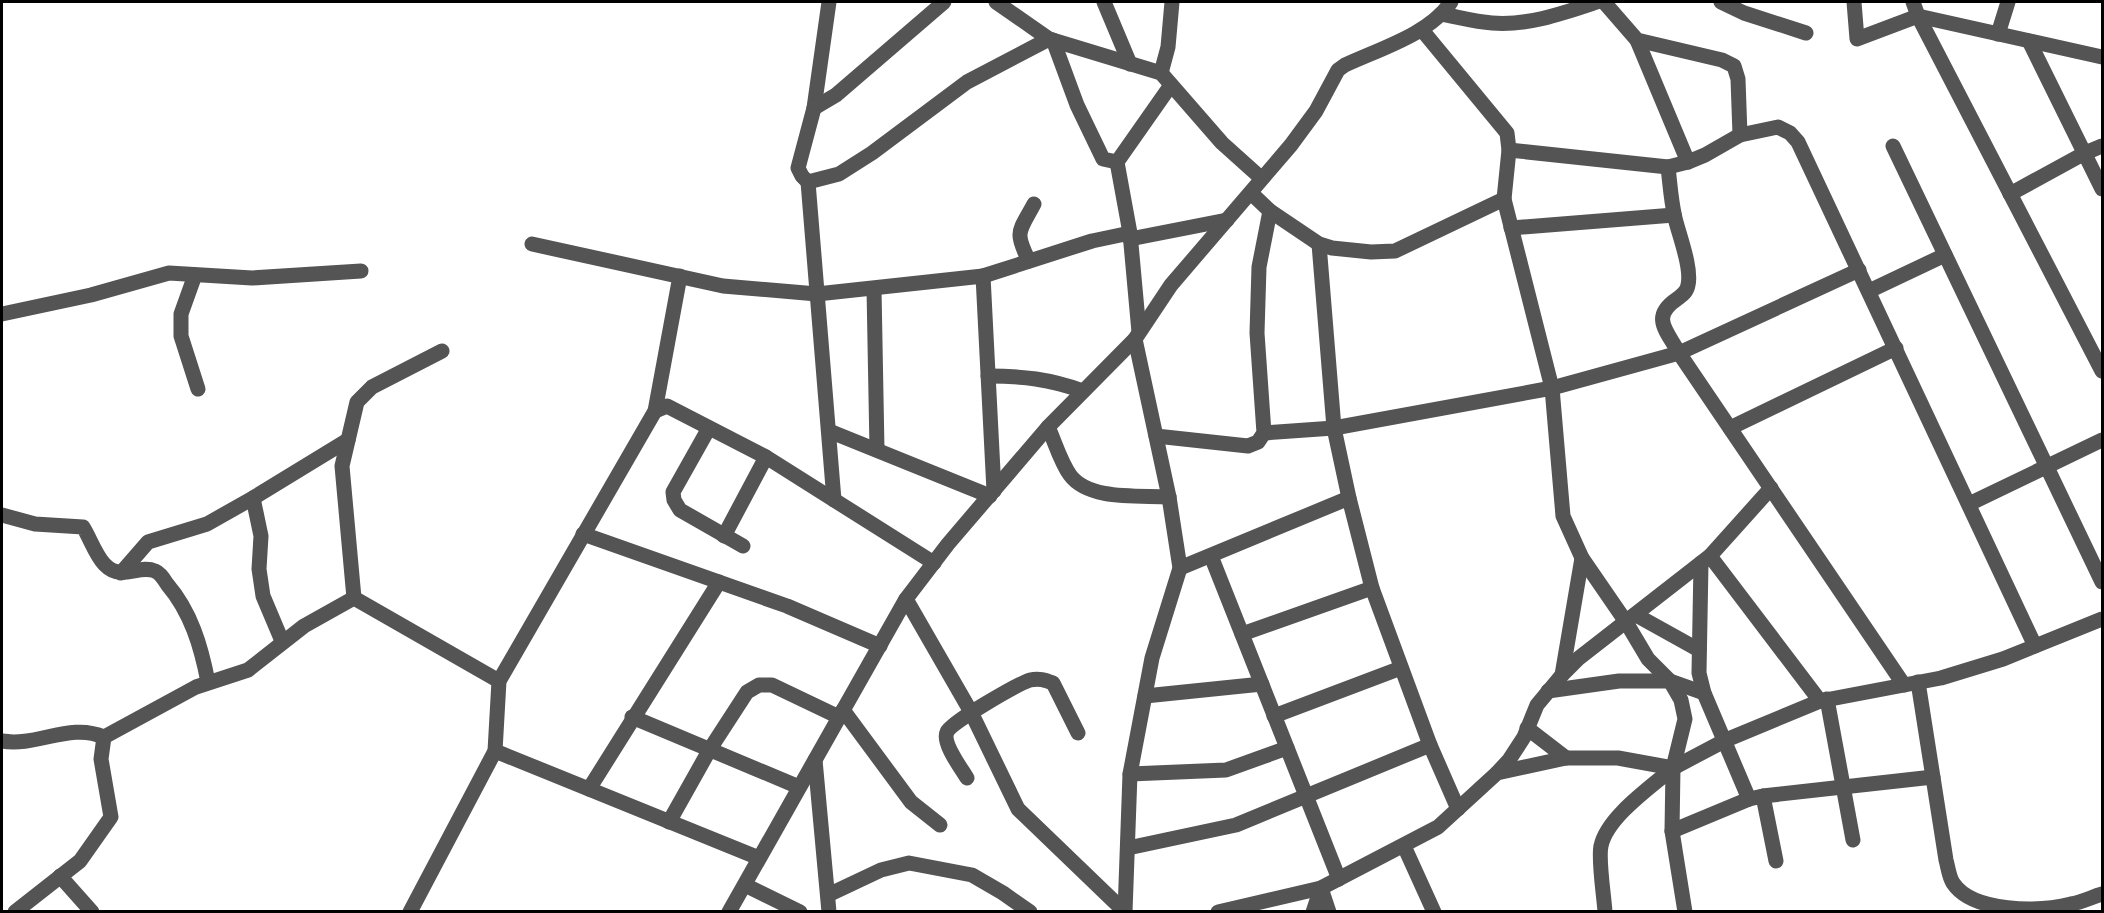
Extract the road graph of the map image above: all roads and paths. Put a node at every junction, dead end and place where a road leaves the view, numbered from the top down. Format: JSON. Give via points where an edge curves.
{"nodes":[{"id":1,"x":829,"y":2,"type":"edge"},
{"id":2,"x":944,"y":2,"type":"edge"},
{"id":3,"x":996,"y":2,"type":"edge"},
{"id":4,"x":1104,"y":2,"type":"edge"},
{"id":5,"x":1172,"y":2,"type":"edge"},
{"id":6,"x":1451,"y":2,"type":"edge"},
{"id":7,"x":1597,"y":2,"type":"edge"},
{"id":8,"x":1604,"y":2,"type":"edge"},
{"id":9,"x":1721,"y":2,"type":"edge"},
{"id":10,"x":1854,"y":2,"type":"edge"},
{"id":11,"x":2008,"y":2,"type":"edge"},
{"id":12,"x":1915,"y":9,"type":"edge"},
{"id":13,"x":1442,"y":14,"type":"junction"},
{"id":14,"x":1422,"y":30,"type":"junction"},
{"id":15,"x":1806,"y":33,"type":"dead end"},
{"id":16,"x":1998,"y":34,"type":"junction"},
{"id":17,"x":1051,"y":40,"type":"junction"},
{"id":18,"x":1637,"y":40,"type":"junction"},
{"id":19,"x":2029,"y":41,"type":"junction"},
{"id":20,"x":2103,"y":57,"type":"edge"},
{"id":21,"x":1130,"y":64,"type":"junction"},
{"id":22,"x":1166,"y":79,"type":"junction"},
{"id":23,"x":814,"y":108,"type":"junction"},
{"id":24,"x":1740,"y":135,"type":"junction"},
{"id":25,"x":1893,"y":146,"type":"dead end"},
{"id":26,"x":2103,"y":146,"type":"edge"},
{"id":27,"x":1509,"y":150,"type":"junction"},
{"id":28,"x":2085,"y":153,"type":"junction"},
{"id":29,"x":1117,"y":162,"type":"junction"},
{"id":30,"x":1689,"y":162,"type":"junction"},
{"id":31,"x":1668,"y":167,"type":"junction"},
{"id":32,"x":1261,"y":178,"type":"junction"},
{"id":33,"x":808,"y":182,"type":"junction"},
{"id":34,"x":2103,"y":189,"type":"edge"},
{"id":35,"x":1251,"y":192,"type":"junction"},
{"id":36,"x":2010,"y":194,"type":"junction"},
{"id":37,"x":1504,"y":199,"type":"junction"},
{"id":38,"x":1034,"y":204,"type":"dead end"},
{"id":39,"x":1270,"y":211,"type":"junction"},
{"id":40,"x":1674,"y":215,"type":"junction"},
{"id":41,"x":1227,"y":220,"type":"junction"},
{"id":42,"x":1511,"y":228,"type":"junction"},
{"id":43,"x":1130,"y":236,"type":"junction"},
{"id":44,"x":532,"y":244,"type":"dead end"},
{"id":45,"x":1319,"y":244,"type":"junction"},
{"id":46,"x":1946,"y":255,"type":"junction"},
{"id":47,"x":1029,"y":261,"type":"junction"},
{"id":48,"x":1858,"y":270,"type":"junction"},
{"id":49,"x":361,"y":271,"type":"dead end"},
{"id":50,"x":195,"y":275,"type":"junction"},
{"id":51,"x":680,"y":276,"type":"junction"},
{"id":52,"x":983,"y":276,"type":"junction"},
{"id":53,"x":874,"y":289,"type":"junction"},
{"id":54,"x":1869,"y":291,"type":"junction"},
{"id":55,"x":818,"y":294,"type":"junction"},
{"id":56,"x":2,"y":314,"type":"edge"},
{"id":57,"x":1137,"y":336,"type":"junction"},
{"id":58,"x":1896,"y":348,"type":"junction"},
{"id":59,"x":442,"y":351,"type":"dead end"},
{"id":60,"x":1680,"y":353,"type":"junction"},
{"id":61,"x":2103,"y":371,"type":"edge"},
{"id":62,"x":988,"y":376,"type":"junction"},
{"id":63,"x":1552,"y":388,"type":"junction"},
{"id":64,"x":198,"y":389,"type":"dead end"},
{"id":65,"x":1083,"y":391,"type":"junction"},
{"id":66,"x":655,"y":411,"type":"junction"},
{"id":67,"x":1048,"y":427,"type":"junction"},
{"id":68,"x":710,"y":428,"type":"junction"},
{"id":69,"x":1334,"y":428,"type":"junction"},
{"id":70,"x":1730,"y":428,"type":"junction"},
{"id":71,"x":829,"y":431,"type":"junction"},
{"id":72,"x":1264,"y":433,"type":"junction"},
{"id":73,"x":1156,"y":436,"type":"junction"},
{"id":74,"x":348,"y":440,"type":"junction"},
{"id":75,"x":2103,"y":440,"type":"edge"},
{"id":76,"x":877,"y":450,"type":"junction"},
{"id":77,"x":766,"y":457,"type":"junction"},
{"id":78,"x":2047,"y":467,"type":"junction"},
{"id":79,"x":1771,"y":488,"type":"junction"},
{"id":80,"x":992,"y":493,"type":"junction"},
{"id":81,"x":1169,"y":497,"type":"junction"},
{"id":82,"x":253,"y":498,"type":"junction"},
{"id":83,"x":1348,"y":498,"type":"junction"},
{"id":84,"x":834,"y":500,"type":"junction"},
{"id":85,"x":1969,"y":504,"type":"junction"},
{"id":86,"x":2,"y":515,"type":"edge"},
{"id":87,"x":583,"y":534,"type":"junction"},
{"id":88,"x":724,"y":536,"type":"junction"},
{"id":89,"x":743,"y":546,"type":"dead end"},
{"id":90,"x":1211,"y":555,"type":"junction"},
{"id":91,"x":1582,"y":558,"type":"junction"},
{"id":92,"x":1705,"y":560,"type":"junction"},
{"id":93,"x":934,"y":563,"type":"junction"},
{"id":94,"x":1180,"y":568,"type":"junction"},
{"id":95,"x":121,"y":573,"type":"junction"},
{"id":96,"x":719,"y":582,"type":"junction"},
{"id":97,"x":2103,"y":582,"type":"edge"},
{"id":98,"x":1372,"y":588,"type":"junction"},
{"id":99,"x":354,"y":598,"type":"junction"},
{"id":100,"x":906,"y":599,"type":"junction"},
{"id":101,"x":1631,"y":619,"type":"junction"},
{"id":102,"x":2103,"y":619,"type":"edge"},
{"id":103,"x":1242,"y":634,"type":"junction"},
{"id":104,"x":282,"y":641,"type":"junction"},
{"id":105,"x":880,"y":646,"type":"junction"},
{"id":106,"x":2035,"y":646,"type":"junction"},
{"id":107,"x":1700,"y":650,"type":"junction"},
{"id":108,"x":1401,"y":668,"type":"junction"},
{"id":109,"x":1562,"y":675,"type":"junction"},
{"id":110,"x":499,"y":681,"type":"junction"},
{"id":111,"x":1670,"y":681,"type":"junction"},
{"id":112,"x":208,"y":682,"type":"junction"},
{"id":113,"x":1262,"y":684,"type":"junction"},
{"id":114,"x":1911,"y":684,"type":"junction"},
{"id":115,"x":1548,"y":691,"type":"junction"},
{"id":116,"x":1704,"y":693,"type":"junction"},
{"id":117,"x":1145,"y":696,"type":"junction"},
{"id":118,"x":1823,"y":700,"type":"junction"},
{"id":119,"x":971,"y":712,"type":"junction"},
{"id":120,"x":841,"y":714,"type":"junction"},
{"id":121,"x":1274,"y":716,"type":"junction"},
{"id":122,"x":633,"y":717,"type":"junction"},
{"id":123,"x":1527,"y":728,"type":"junction"},
{"id":124,"x":1078,"y":733,"type":"dead end"},
{"id":125,"x":104,"y":737,"type":"junction"},
{"id":126,"x":1726,"y":740,"type":"junction"},
{"id":127,"x":2,"y":741,"type":"edge"},
{"id":128,"x":1430,"y":745,"type":"junction"},
{"id":129,"x":1287,"y":748,"type":"junction"},
{"id":130,"x":710,"y":749,"type":"junction"},
{"id":131,"x":495,"y":751,"type":"junction"},
{"id":132,"x":1566,"y":758,"type":"junction"},
{"id":133,"x":815,"y":760,"type":"junction"},
{"id":134,"x":1673,"y":768,"type":"junction"},
{"id":135,"x":1497,"y":773,"type":"junction"},
{"id":136,"x":1130,"y":774,"type":"junction"},
{"id":137,"x":1933,"y":777,"type":"junction"},
{"id":138,"x":967,"y":778,"type":"dead end"},
{"id":139,"x":1843,"y":786,"type":"junction"},
{"id":140,"x":799,"y":787,"type":"junction"},
{"id":141,"x":589,"y":789,"type":"junction"},
{"id":142,"x":1307,"y":796,"type":"junction"},
{"id":143,"x":1756,"y":797,"type":"junction"},
{"id":144,"x":1458,"y":809,"type":"junction"},
{"id":145,"x":669,"y":822,"type":"junction"},
{"id":146,"x":940,"y":825,"type":"dead end"},
{"id":147,"x":1672,"y":831,"type":"junction"},
{"id":148,"x":1853,"y":840,"type":"dead end"},
{"id":149,"x":1404,"y":846,"type":"junction"},
{"id":150,"x":1128,"y":848,"type":"junction"},
{"id":151,"x":759,"y":858,"type":"junction"},
{"id":152,"x":1776,"y":861,"type":"dead end"},
{"id":153,"x":60,"y":876,"type":"junction"},
{"id":154,"x":1339,"y":879,"type":"junction"},
{"id":155,"x":746,"y":885,"type":"junction"},
{"id":156,"x":1321,"y":888,"type":"junction"},
{"id":157,"x":2103,"y":894,"type":"edge"},
{"id":158,"x":828,"y":895,"type":"junction"},
{"id":159,"x":15,"y":912,"type":"edge"},
{"id":160,"x":92,"y":912,"type":"edge"},
{"id":161,"x":410,"y":912,"type":"edge"},
{"id":162,"x":729,"y":912,"type":"edge"},
{"id":163,"x":800,"y":912,"type":"edge"},
{"id":164,"x":829,"y":912,"type":"edge"},
{"id":165,"x":1030,"y":912,"type":"edge"},
{"id":166,"x":1125,"y":912,"type":"edge"},
{"id":167,"x":1218,"y":912,"type":"edge"},
{"id":168,"x":1313,"y":912,"type":"edge"},
{"id":169,"x":1329,"y":912,"type":"edge"},
{"id":170,"x":1434,"y":912,"type":"edge"},
{"id":171,"x":1605,"y":912,"type":"edge"},
{"id":172,"x":1685,"y":912,"type":"edge"}],
"edges":[{"from":1,"to":23,"type":"street"},
{"from":2,"to":23,"type":"street","via":[[836,95]]},
{"from":3,"to":17,"type":"street"},
{"from":4,"to":21,"type":"street"},
{"from":5,"to":22,"type":"street"},
{"from":6,"to":13,"type":"street"},
{"from":7,"to":13,"type":"street","via":[[1520,22],[1493,23]]},
{"from":8,"to":18,"type":"street"},
{"from":9,"to":15,"type":"street"},
{"from":10,"to":12,"type":"street","via":[[1857,39]]},
{"from":11,"to":16,"type":"street"},
{"from":12,"to":16,"type":"street"},
{"from":12,"to":36,"type":"street"},
{"from":13,"to":14,"type":"street"},
{"from":14,"to":27,"type":"street","via":[[1505,129]]},
{"from":14,"to":32,"type":"street","via":[[1338,70],[1316,111]]},
{"from":16,"to":19,"type":"street"},
{"from":17,"to":21,"type":"street"},
{"from":17,"to":29,"type":"street","via":[[1103,159]]},
{"from":17,"to":33,"type":"street","via":[[967,82],[839,174]]},
{"from":18,"to":24,"type":"street","via":[[1734,66]]},
{"from":18,"to":30,"type":"street"},
{"from":19,"to":20,"type":"street"},
{"from":19,"to":28,"type":"street"},
{"from":21,"to":22,"type":"street"},
{"from":22,"to":29,"type":"street"},
{"from":22,"to":32,"type":"street","via":[[1222,143]]},
{"from":23,"to":33,"type":"street","via":[[798,168]]},
{"from":24,"to":30,"type":"street"},
{"from":24,"to":48,"type":"street","via":[[1778,127],[1798,142]]},
{"from":25,"to":46,"type":"street"},
{"from":26,"to":28,"type":"street"},
{"from":27,"to":31,"type":"street"},
{"from":27,"to":37,"type":"street"},
{"from":28,"to":34,"type":"street"},
{"from":28,"to":36,"type":"street"},
{"from":29,"to":43,"type":"street"},
{"from":30,"to":31,"type":"street"},
{"from":31,"to":40,"type":"street"},
{"from":32,"to":35,"type":"street"},
{"from":33,"to":55,"type":"street"},
{"from":35,"to":39,"type":"street"},
{"from":35,"to":41,"type":"street"},
{"from":36,"to":61,"type":"street"},
{"from":37,"to":42,"type":"street"},
{"from":37,"to":45,"type":"street","via":[[1395,251]]},
{"from":38,"to":47,"type":"street","via":[[1019,231]]},
{"from":39,"to":45,"type":"street"},
{"from":39,"to":72,"type":"street","via":[[1259,267],[1257,333]]},
{"from":40,"to":42,"type":"street"},
{"from":40,"to":60,"type":"street","via":[[1689,285],[1684,294],[1667,306],[1662,324]]},
{"from":41,"to":43,"type":"street"},
{"from":41,"to":57,"type":"street","via":[[1171,285]]},
{"from":42,"to":63,"type":"street"},
{"from":43,"to":47,"type":"street","via":[[1092,241]]},
{"from":43,"to":57,"type":"street"},
{"from":44,"to":51,"type":"street"},
{"from":45,"to":69,"type":"street"},
{"from":46,"to":54,"type":"street"},
{"from":46,"to":78,"type":"street"},
{"from":47,"to":52,"type":"street"},
{"from":48,"to":54,"type":"street"},
{"from":48,"to":60,"type":"street"},
{"from":49,"to":50,"type":"street","via":[[282,277]]},
{"from":50,"to":56,"type":"street","via":[[169,273]]},
{"from":50,"to":64,"type":"street","via":[[182,314],[181,336]]},
{"from":51,"to":55,"type":"street","via":[[723,286]]},
{"from":51,"to":66,"type":"street"},
{"from":52,"to":53,"type":"street"},
{"from":52,"to":62,"type":"street"},
{"from":53,"to":55,"type":"street"},
{"from":53,"to":76,"type":"street"},
{"from":54,"to":58,"type":"street"},
{"from":55,"to":71,"type":"street"},
{"from":57,"to":65,"type":"street"},
{"from":57,"to":73,"type":"street"},
{"from":58,"to":70,"type":"street"},
{"from":58,"to":85,"type":"street"},
{"from":59,"to":74,"type":"street","via":[[372,387],[357,402]]},
{"from":60,"to":63,"type":"street"},
{"from":60,"to":70,"type":"street"},
{"from":62,"to":65,"type":"street","via":[[1055,381]]},
{"from":62,"to":80,"type":"street"},
{"from":63,"to":69,"type":"street"},
{"from":63,"to":91,"type":"street","via":[[1563,516]]},
{"from":65,"to":67,"type":"street"},
{"from":66,"to":68,"type":"street","via":[[667,406]]},
{"from":66,"to":87,"type":"street"},
{"from":67,"to":80,"type":"street"},
{"from":67,"to":81,"type":"street","via":[[1070,475],[1086,488],[1104,494]]},
{"from":68,"to":77,"type":"street"},
{"from":68,"to":88,"type":"street","via":[[673,492],[674,500],[680,510]]},
{"from":69,"to":72,"type":"street"},
{"from":69,"to":83,"type":"street"},
{"from":70,"to":79,"type":"street"},
{"from":71,"to":76,"type":"street"},
{"from":71,"to":84,"type":"street"},
{"from":72,"to":73,"type":"street","via":[[1258,442],[1248,446]]},
{"from":73,"to":81,"type":"street"},
{"from":74,"to":82,"type":"street"},
{"from":74,"to":99,"type":"street","via":[[342,466]]},
{"from":75,"to":78,"type":"street"},
{"from":76,"to":80,"type":"street"},
{"from":77,"to":84,"type":"street"},
{"from":77,"to":88,"type":"street"},
{"from":78,"to":85,"type":"street"},
{"from":78,"to":97,"type":"street"},
{"from":79,"to":92,"type":"street"},
{"from":79,"to":114,"type":"street"},
{"from":80,"to":93,"type":"street"},
{"from":81,"to":94,"type":"street"},
{"from":82,"to":95,"type":"street","via":[[207,524],[148,542]]},
{"from":82,"to":104,"type":"street","via":[[261,536],[259,569],[264,596]]},
{"from":83,"to":90,"type":"street"},
{"from":83,"to":98,"type":"street"},
{"from":84,"to":93,"type":"street"},
{"from":85,"to":106,"type":"street"},
{"from":86,"to":95,"type":"street","via":[[35,524],[83,526],[104,564],[113,573]]},
{"from":87,"to":96,"type":"street"},
{"from":87,"to":110,"type":"street"},
{"from":88,"to":89,"type":"street"},
{"from":90,"to":94,"type":"street"},
{"from":90,"to":103,"type":"street"},
{"from":91,"to":101,"type":"street"},
{"from":91,"to":109,"type":"street"},
{"from":92,"to":101,"type":"street"},
{"from":92,"to":107,"type":"street"},
{"from":92,"to":118,"type":"street"},
{"from":93,"to":100,"type":"street"},
{"from":94,"to":117,"type":"street","via":[[1152,658]]},
{"from":95,"to":112,"type":"street","via":[[147,569],[158,572],[184,607],[198,639]]},
{"from":96,"to":105,"type":"street"},
{"from":96,"to":122,"type":"street"},
{"from":98,"to":103,"type":"street"},
{"from":98,"to":108,"type":"street"},
{"from":99,"to":104,"type":"street"},
{"from":99,"to":110,"type":"street"},
{"from":100,"to":105,"type":"street"},
{"from":100,"to":119,"type":"street"},
{"from":101,"to":107,"type":"street"},
{"from":101,"to":109,"type":"street"},
{"from":101,"to":111,"type":"street","via":[[1648,659]]},
{"from":102,"to":106,"type":"street"},
{"from":103,"to":113,"type":"street"},
{"from":104,"to":112,"type":"street","via":[[248,670]]},
{"from":105,"to":120,"type":"street"},
{"from":106,"to":114,"type":"street","via":[[1941,678]]},
{"from":107,"to":116,"type":"street","via":[[1699,673]]},
{"from":108,"to":121,"type":"street"},
{"from":108,"to":128,"type":"street"},
{"from":109,"to":115,"type":"street"},
{"from":110,"to":131,"type":"street"},
{"from":111,"to":115,"type":"street","via":[[1619,681]]},
{"from":111,"to":116,"type":"street"},
{"from":111,"to":134,"type":"street","via":[[1681,700],[1685,719]]},
{"from":112,"to":125,"type":"street"},
{"from":113,"to":117,"type":"street"},
{"from":113,"to":121,"type":"street"},
{"from":114,"to":118,"type":"street"},
{"from":114,"to":137,"type":"street"},
{"from":115,"to":123,"type":"street"},
{"from":116,"to":126,"type":"street"},
{"from":117,"to":136,"type":"street"},
{"from":118,"to":126,"type":"street"},
{"from":118,"to":139,"type":"street"},
{"from":119,"to":124,"type":"street","via":[[1040,679],[1053,683]]},
{"from":119,"to":138,"type":"street","via":[[946,733],[946,741]]},
{"from":119,"to":166,"type":"street","via":[[1018,809]]},
{"from":120,"to":130,"type":"street","via":[[772,685],[759,685],[747,692]]},
{"from":120,"to":133,"type":"street"},
{"from":120,"to":146,"type":"street","via":[[911,802]]},
{"from":121,"to":129,"type":"street"},
{"from":122,"to":130,"type":"street"},
{"from":122,"to":141,"type":"street"},
{"from":123,"to":132,"type":"street"},
{"from":123,"to":135,"type":"street"},
{"from":125,"to":127,"type":"street","via":[[75,732],[31,742]]},
{"from":125,"to":153,"type":"street","via":[[101,759],[111,818],[80,861]]},
{"from":126,"to":134,"type":"street"},
{"from":126,"to":143,"type":"street"},
{"from":128,"to":142,"type":"street"},
{"from":128,"to":144,"type":"street"},
{"from":129,"to":136,"type":"street","via":[[1226,770]]},
{"from":129,"to":142,"type":"street"},
{"from":130,"to":140,"type":"street"},
{"from":130,"to":145,"type":"street"},
{"from":131,"to":141,"type":"street"},
{"from":131,"to":161,"type":"street"},
{"from":132,"to":134,"type":"street","via":[[1618,758]]},
{"from":132,"to":135,"type":"street"},
{"from":133,"to":140,"type":"street"},
{"from":133,"to":158,"type":"street"},
{"from":134,"to":147,"type":"street"},
{"from":134,"to":171,"type":"street","via":[[1607,831],[1601,847]]},
{"from":135,"to":144,"type":"street"},
{"from":136,"to":150,"type":"street"},
{"from":137,"to":139,"type":"street"},
{"from":137,"to":157,"type":"street","via":[[1946,860],[1953,882],[1966,897],[1990,906],[2028,910],[2071,904]]},
{"from":139,"to":143,"type":"street"},
{"from":139,"to":148,"type":"street"},
{"from":140,"to":151,"type":"street"},
{"from":141,"to":145,"type":"street"},
{"from":142,"to":150,"type":"street","via":[[1236,825]]},
{"from":142,"to":154,"type":"street"},
{"from":143,"to":147,"type":"street"},
{"from":143,"to":152,"type":"street"},
{"from":144,"to":149,"type":"street","via":[[1438,827]]},
{"from":145,"to":151,"type":"street"},
{"from":147,"to":172,"type":"street"},
{"from":149,"to":154,"type":"street"},
{"from":149,"to":170,"type":"street"},
{"from":150,"to":166,"type":"street"},
{"from":151,"to":155,"type":"street"},
{"from":153,"to":159,"type":"street"},
{"from":153,"to":160,"type":"street"},
{"from":154,"to":156,"type":"street"},
{"from":155,"to":162,"type":"street"},
{"from":155,"to":163,"type":"street"},
{"from":156,"to":167,"type":"street"},
{"from":156,"to":168,"type":"street"},
{"from":156,"to":169,"type":"street"},
{"from":158,"to":164,"type":"street"},
{"from":158,"to":165,"type":"street","via":[[881,870],[909,863],[972,875]]}]}
